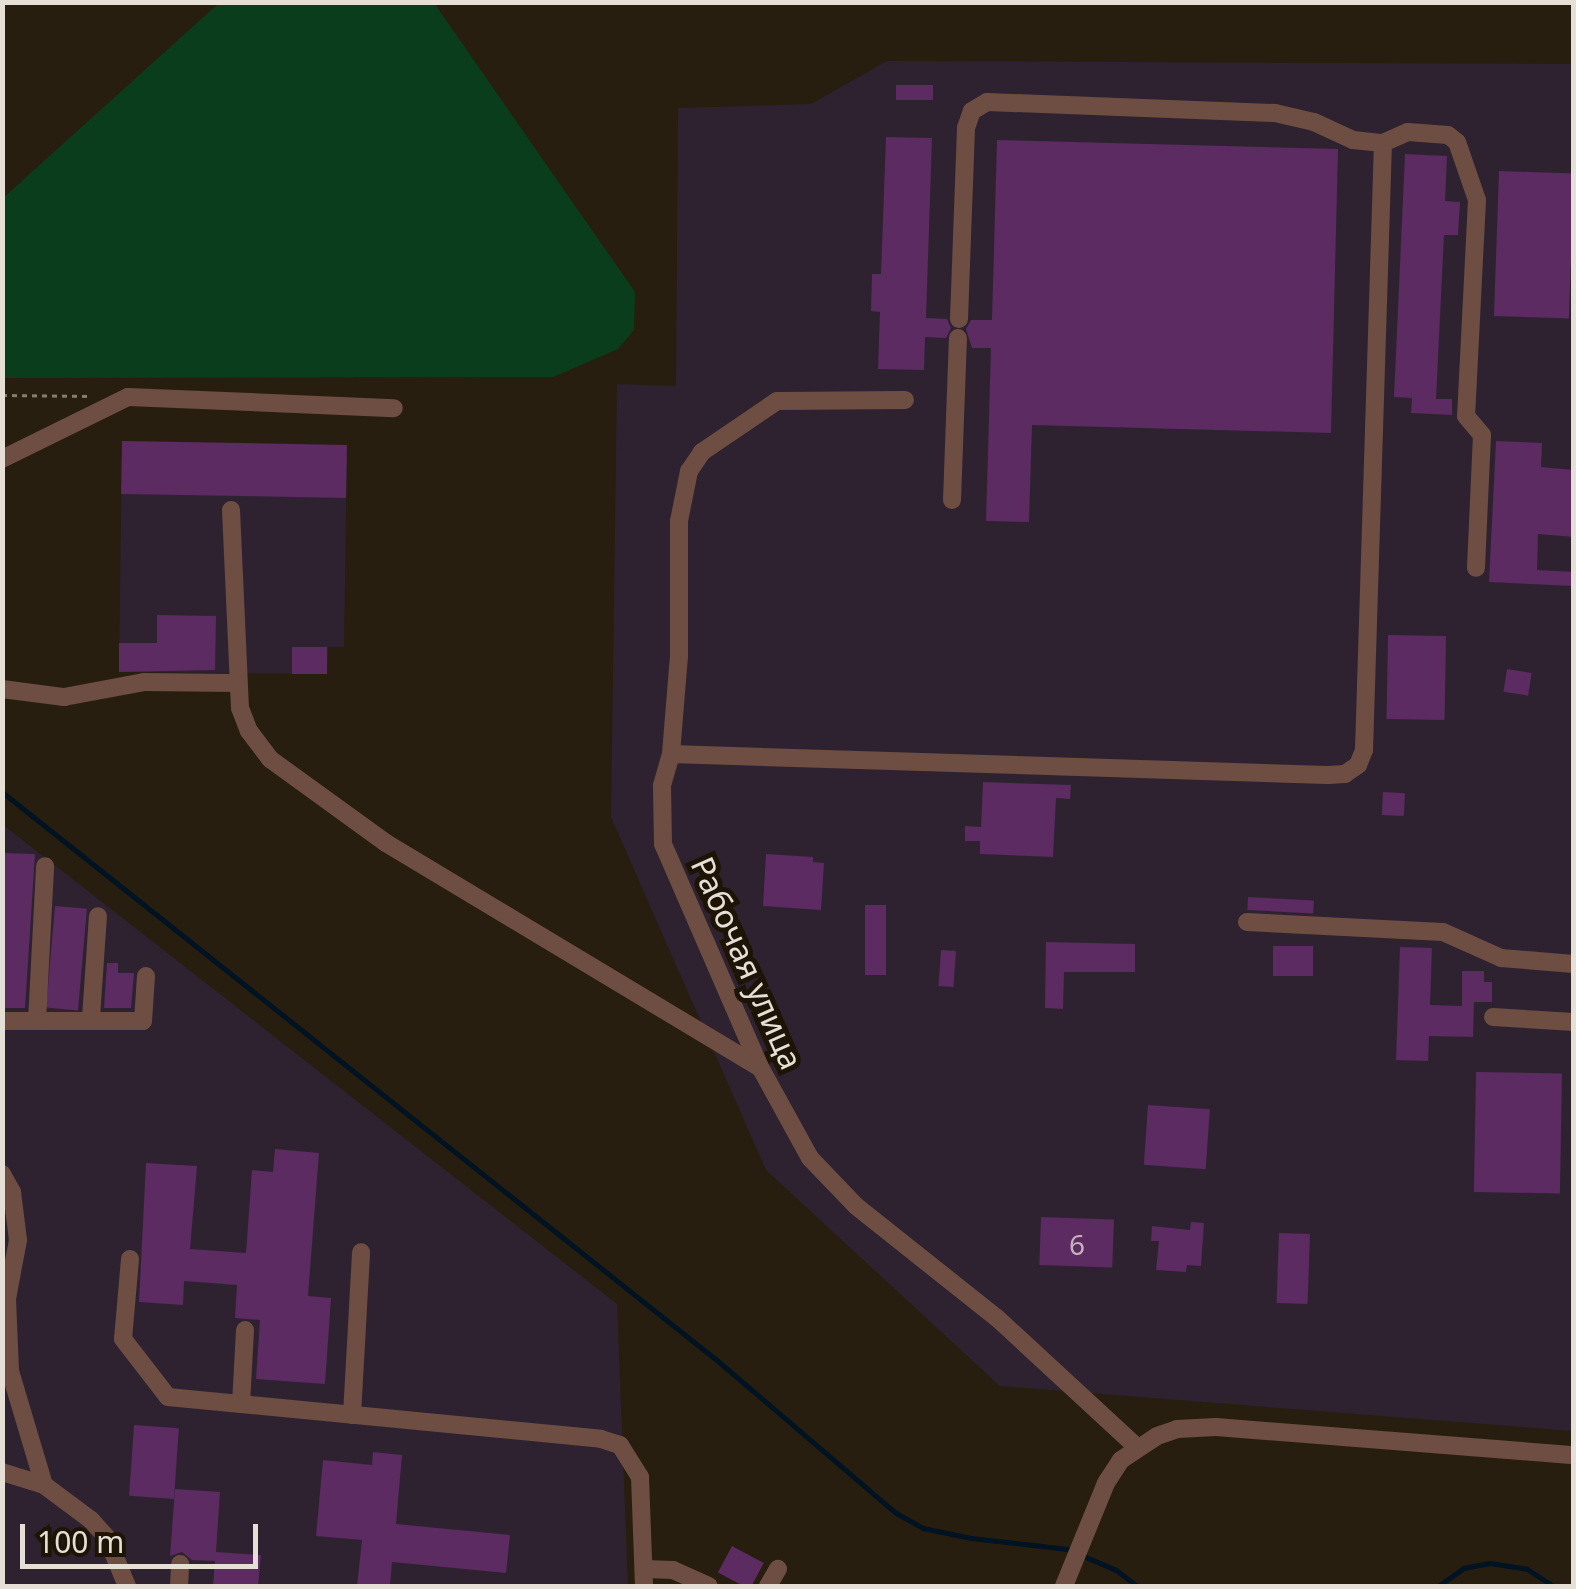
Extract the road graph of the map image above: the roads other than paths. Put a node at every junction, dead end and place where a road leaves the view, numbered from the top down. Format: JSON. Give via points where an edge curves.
{"nodes":[{"id":1,"x":1383,"y":143,"type":"junction"},
{"id":2,"x":905,"y":400,"type":"dead end"},
{"id":3,"x":394,"y":408,"type":"dead end"},
{"id":4,"x":2,"y":459,"type":"edge"},
{"id":5,"x":952,"y":500,"type":"dead end"},
{"id":6,"x":232,"y":510,"type":"dead end"},
{"id":7,"x":1476,"y":568,"type":"dead end"},
{"id":8,"x":237,"y":684,"type":"junction"},
{"id":9,"x":2,"y":689,"type":"edge"},
{"id":10,"x":671,"y":754,"type":"junction"},
{"id":11,"x":46,"y":866,"type":"dead end"},
{"id":12,"x":98,"y":916,"type":"dead end"},
{"id":13,"x":1246,"y":922,"type":"dead end"},
{"id":14,"x":1574,"y":964,"type":"edge"},
{"id":15,"x":146,"y":976,"type":"dead end"},
{"id":16,"x":1493,"y":1017,"type":"dead end"},
{"id":17,"x":91,"y":1018,"type":"junction"},
{"id":18,"x":37,"y":1020,"type":"junction"},
{"id":19,"x":2,"y":1021,"type":"edge"},
{"id":20,"x":1574,"y":1022,"type":"edge"},
{"id":21,"x":760,"y":1067,"type":"junction"},
{"id":22,"x":2,"y":1174,"type":"edge"},
{"id":23,"x":362,"y":1252,"type":"dead end"},
{"id":24,"x":130,"y":1259,"type":"dead end"},
{"id":25,"x":246,"y":1330,"type":"dead end"},
{"id":26,"x":240,"y":1404,"type":"junction"},
{"id":27,"x":352,"y":1415,"type":"junction"},
{"id":28,"x":1137,"y":1447,"type":"junction"},
{"id":29,"x":1574,"y":1455,"type":"edge"},
{"id":30,"x":2,"y":1472,"type":"edge"},
{"id":31,"x":44,"y":1485,"type":"junction"},
{"id":32,"x":180,"y":1564,"type":"dead end"},
{"id":33,"x":778,"y":1569,"type":"dead end"},
{"id":34,"x":644,"y":1578,"type":"edge"},
{"id":35,"x":127,"y":1586,"type":"edge"},
{"id":36,"x":179,"y":1586,"type":"edge"},
{"id":37,"x":709,"y":1586,"type":"edge"},
{"id":38,"x":768,"y":1586,"type":"edge"},
{"id":39,"x":1064,"y":1586,"type":"edge"}],
"edges":[{"from":1,"to":5,"type":"street","via":[[1276,113],[987,102],[972,111],[966,128]]},
{"from":1,"to":7,"type":"street","via":[[1408,132],[1448,135],[1457,142],[1477,200],[1466,416],[1482,435]]},
{"from":1,"to":10,"type":"street","via":[[1364,750],[1358,764],[1328,776]]},
{"from":2,"to":10,"type":"street","name":"Рабочая улица","via":[[777,401],[702,452],[682,497]]},
{"from":3,"to":4,"type":"street","via":[[128,397]]},
{"from":6,"to":8,"type":"street"},
{"from":8,"to":9,"type":"street","via":[[144,682],[64,698]]},
{"from":8,"to":21,"type":"street","via":[[249,731],[295,778],[386,843]]},
{"from":10,"to":21,"type":"street","name":"Рабочая улица","via":[[662,786],[662,844]]},
{"from":11,"to":18,"type":"street"},
{"from":12,"to":17,"type":"street"},
{"from":13,"to":14,"type":"street","via":[[1443,932],[1501,958]]},
{"from":15,"to":17,"type":"street","via":[[144,1020]]},
{"from":16,"to":20,"type":"street"},
{"from":17,"to":18,"type":"street"},
{"from":18,"to":19,"type":"street"},
{"from":21,"to":28,"type":"street","name":"Рабочая улица","via":[[810,1158],[830,1181],[997,1318]]},
{"from":22,"to":31,"type":"street","via":[[12,1192],[18,1240],[7,1299],[10,1371]]},
{"from":23,"to":27,"type":"street"},
{"from":24,"to":26,"type":"street","via":[[123,1338],[168,1397]]},
{"from":25,"to":26,"type":"street"},
{"from":26,"to":27,"type":"street"},
{"from":27,"to":34,"type":"street","via":[[620,1445],[640,1477]]},
{"from":28,"to":29,"type":"street","via":[[1196,1426]]},
{"from":28,"to":39,"type":"street","via":[[1106,1483]]},
{"from":30,"to":31,"type":"street"},
{"from":31,"to":35,"type":"street","via":[[107,1538]]},
{"from":32,"to":36,"type":"street"},
{"from":33,"to":38,"type":"street"},
{"from":34,"to":37,"type":"street","via":[[673,1570]]}]}
